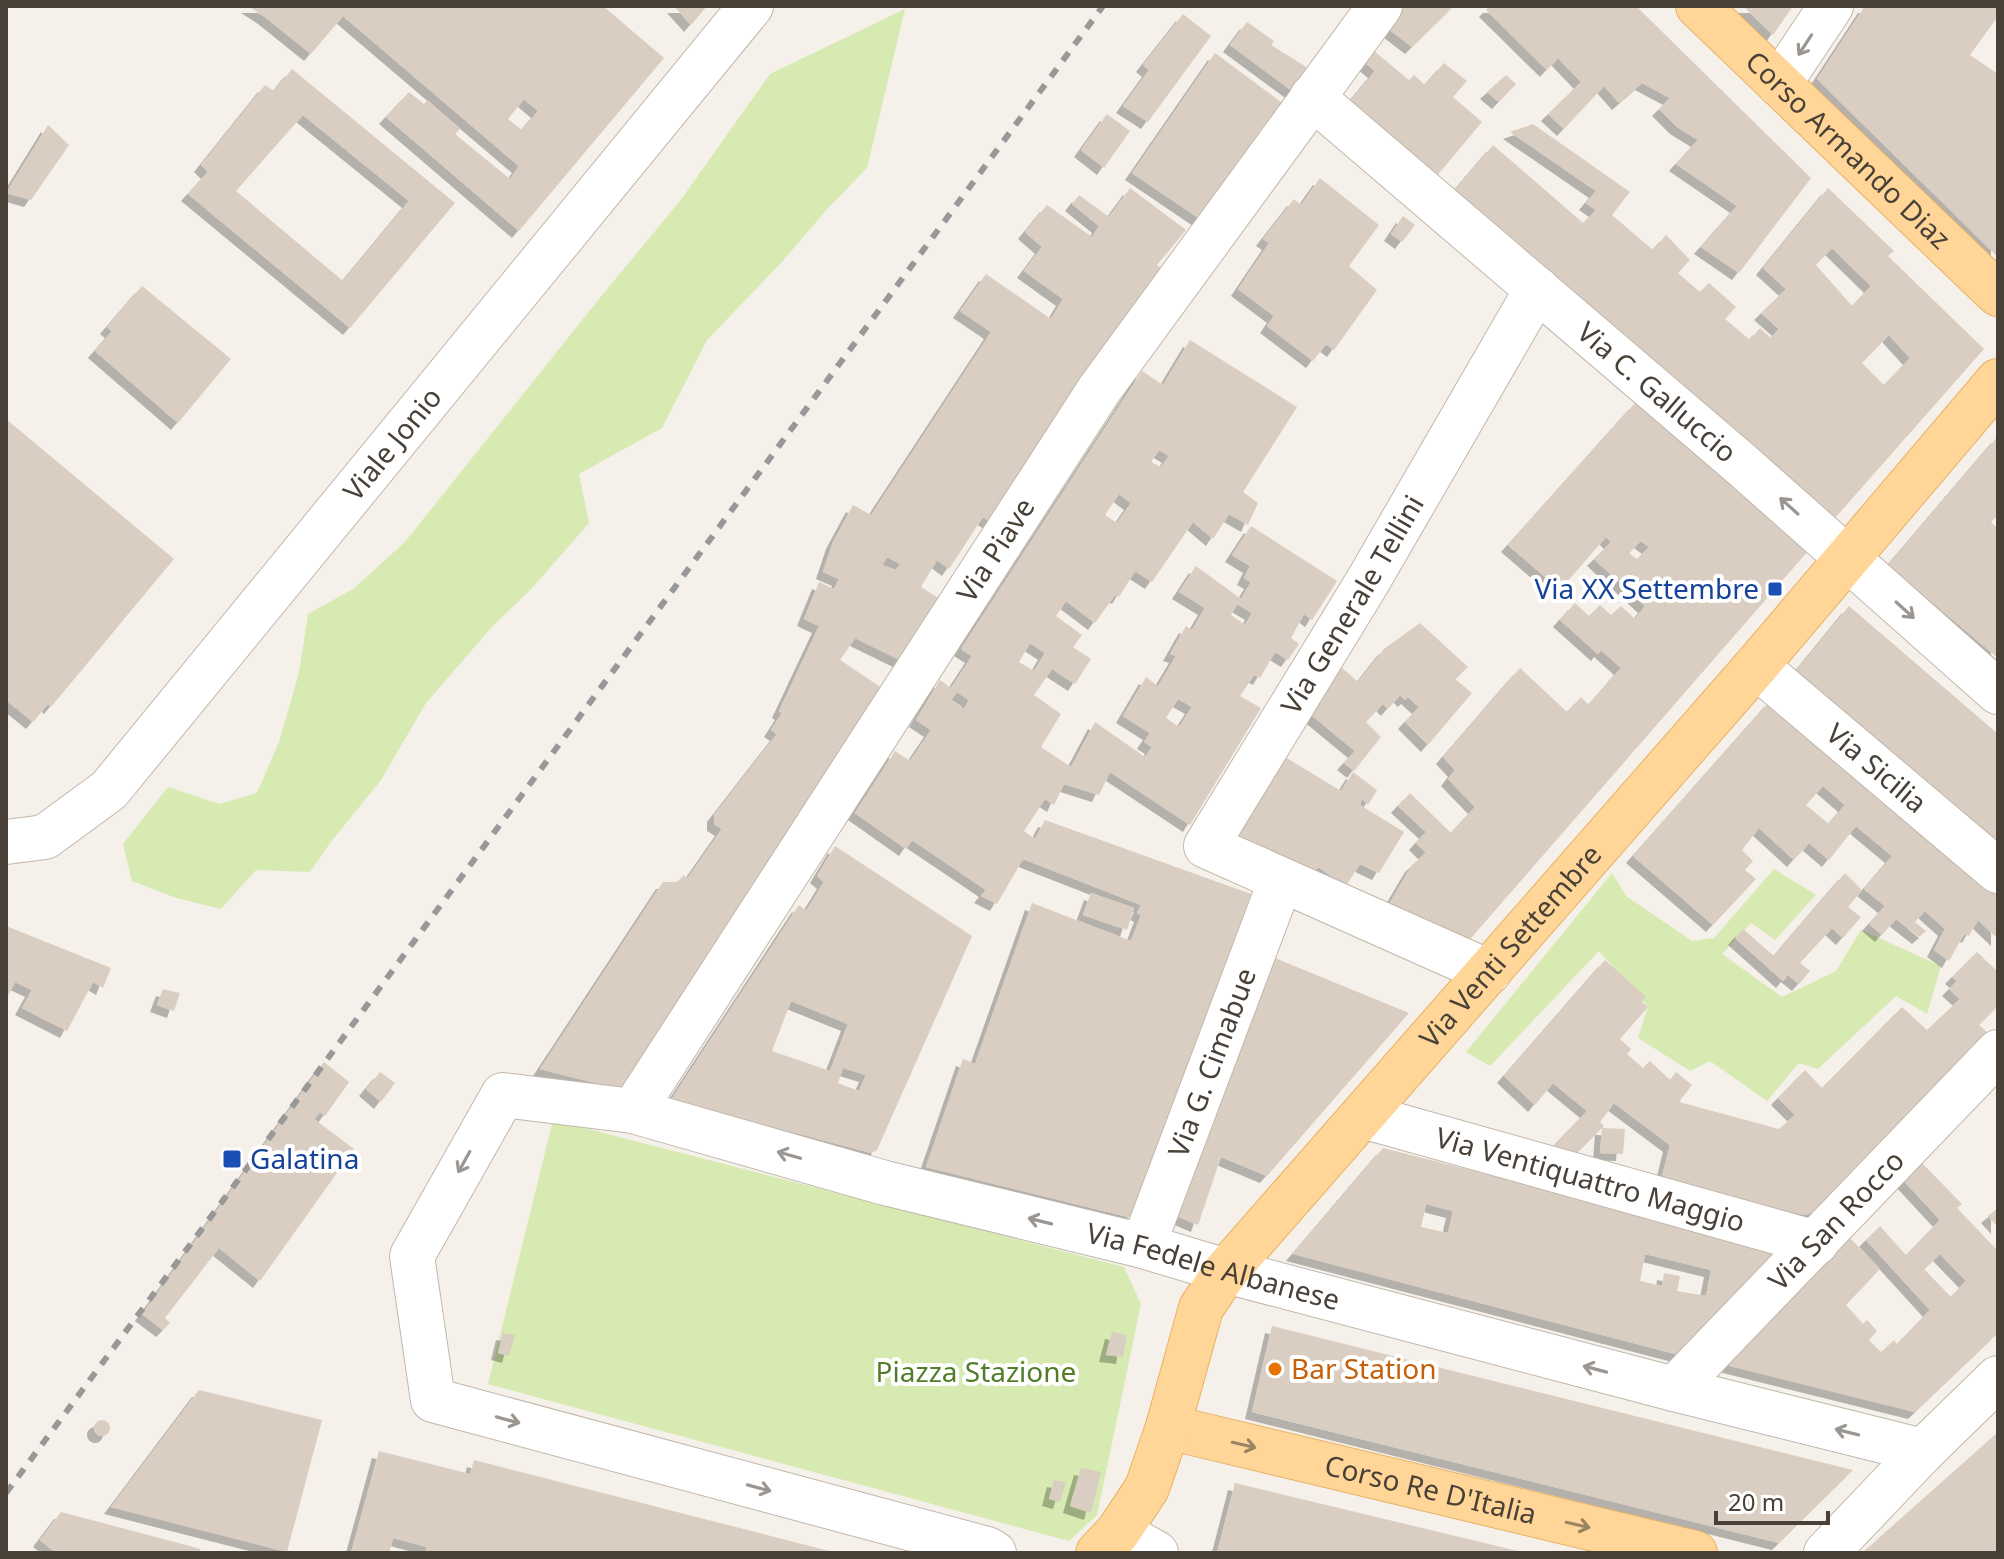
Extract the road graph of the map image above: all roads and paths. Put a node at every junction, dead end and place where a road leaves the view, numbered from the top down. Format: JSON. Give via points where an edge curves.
{"nodes":[{"id":1,"x":751,"y":6,"type":"edge"},
{"id":2,"x":1380,"y":6,"type":"edge"},
{"id":3,"x":1698,"y":6,"type":"edge"},
{"id":4,"x":1831,"y":6,"type":"edge"},
{"id":5,"x":1779,"y":84,"type":"junction"},
{"id":6,"x":1312,"y":97,"type":"junction"},
{"id":7,"x":1537,"y":289,"type":"junction"},
{"id":8,"x":1998,"y":294,"type":"edge"},
{"id":9,"x":1998,"y":381,"type":"edge"},
{"id":10,"x":1847,"y":558,"type":"junction"},
{"id":11,"x":1756,"y":666,"type":"junction"},
{"id":12,"x":1998,"y":692,"type":"edge"},
{"id":13,"x":6,"y":842,"type":"edge"},
{"id":14,"x":1998,"y":871,"type":"edge"},
{"id":15,"x":1281,"y":880,"type":"junction"},
{"id":16,"x":1489,"y":972,"type":"junction"},
{"id":17,"x":1998,"y":1052,"type":"edge"},
{"id":18,"x":633,"y":1111,"type":"junction"},
{"id":19,"x":1363,"y":1116,"type":"junction"},
{"id":20,"x":1816,"y":1243,"type":"junction"},
{"id":21,"x":1143,"y":1246,"type":"junction"},
{"id":22,"x":1226,"y":1271,"type":"junction"},
{"id":23,"x":1998,"y":1378,"type":"edge"},
{"id":24,"x":1674,"y":1389,"type":"junction"},
{"id":25,"x":1168,"y":1427,"type":"junction"},
{"id":26,"x":1923,"y":1451,"type":"junction"},
{"id":27,"x":1108,"y":1543,"type":"edge"},
{"id":28,"x":1683,"y":1552,"type":"edge"},
{"id":29,"x":994,"y":1553,"type":"edge"},
{"id":30,"x":1156,"y":1553,"type":"edge"},
{"id":31,"x":1826,"y":1553,"type":"edge"}],
"edges":[{"from":1,"to":13,"type":"street","name":"Viale Jonio","via":[[109,790],[45,837]]},
{"from":2,"to":6,"type":"street","name":"Via Piave"},
{"from":3,"to":5,"type":"main road","name":"Corso Armando Diaz"},
{"from":4,"to":5,"type":"street","one_way":true},
{"from":5,"to":8,"type":"main road","name":"Corso Armando Diaz"},
{"from":6,"to":7,"type":"street","name":"Via C. Galluccio"},
{"from":6,"to":18,"type":"street","name":"Via Piave","via":[[1099,390]]},
{"from":10,"to":7,"type":"street","name":"Via C. Galluccio","one_way":true},
{"from":7,"to":15,"type":"street","name":"Via Generale Tellini","via":[[1206,846]]},
{"from":9,"to":10,"type":"main road","name":"Via Venti Settembre"},
{"from":10,"to":11,"type":"main road","name":"Via Venti Settembre"},
{"from":10,"to":12,"type":"street","name":"Via C. Galluccio","one_way":true},
{"from":11,"to":14,"type":"street","name":"Via Sicilia"},
{"from":11,"to":16,"type":"main road","name":"Via Venti Settembre"},
{"from":15,"to":16,"type":"street"},
{"from":15,"to":21,"type":"street","name":"Via G. Cimabue"},
{"from":16,"to":19,"type":"main road","name":"Via Venti Settembre"},
{"from":17,"to":20,"type":"street","name":"Via San Rocco"},
{"from":21,"to":18,"type":"street","name":"Via Fedele Albanese","one_way":true,"via":[[885,1183]]},
{"from":18,"to":29,"type":"street","name":"Via Fedele Albanese","one_way":true,"via":[[503,1095],[412,1256],[433,1400]]},
{"from":19,"to":20,"type":"street","name":"Via Ventiquattro Maggio"},
{"from":19,"to":22,"type":"main road","name":"Via Venti Settembre"},
{"from":20,"to":24,"type":"street","name":"Via San Rocco"},
{"from":21,"to":22,"type":"street","name":"Via Fedele Albanese"},
{"from":24,"to":22,"type":"street","name":"Via Fedele Albanese","one_way":true},
{"from":22,"to":25,"type":"main road","name":"Via Venti Settembre","via":[[1201,1308]]},
{"from":23,"to":26,"type":"street"},
{"from":26,"to":24,"type":"street","name":"Via Fedele Albanese","one_way":true},
{"from":25,"to":27,"type":"main road","name":"Via Venti Settembre","via":[[1147,1488]]},
{"from":25,"to":28,"type":"main road","name":"Corso Re D'Italia","one_way":true},
{"from":26,"to":31,"type":"street"},
{"from":27,"to":30,"type":"street"}]}
